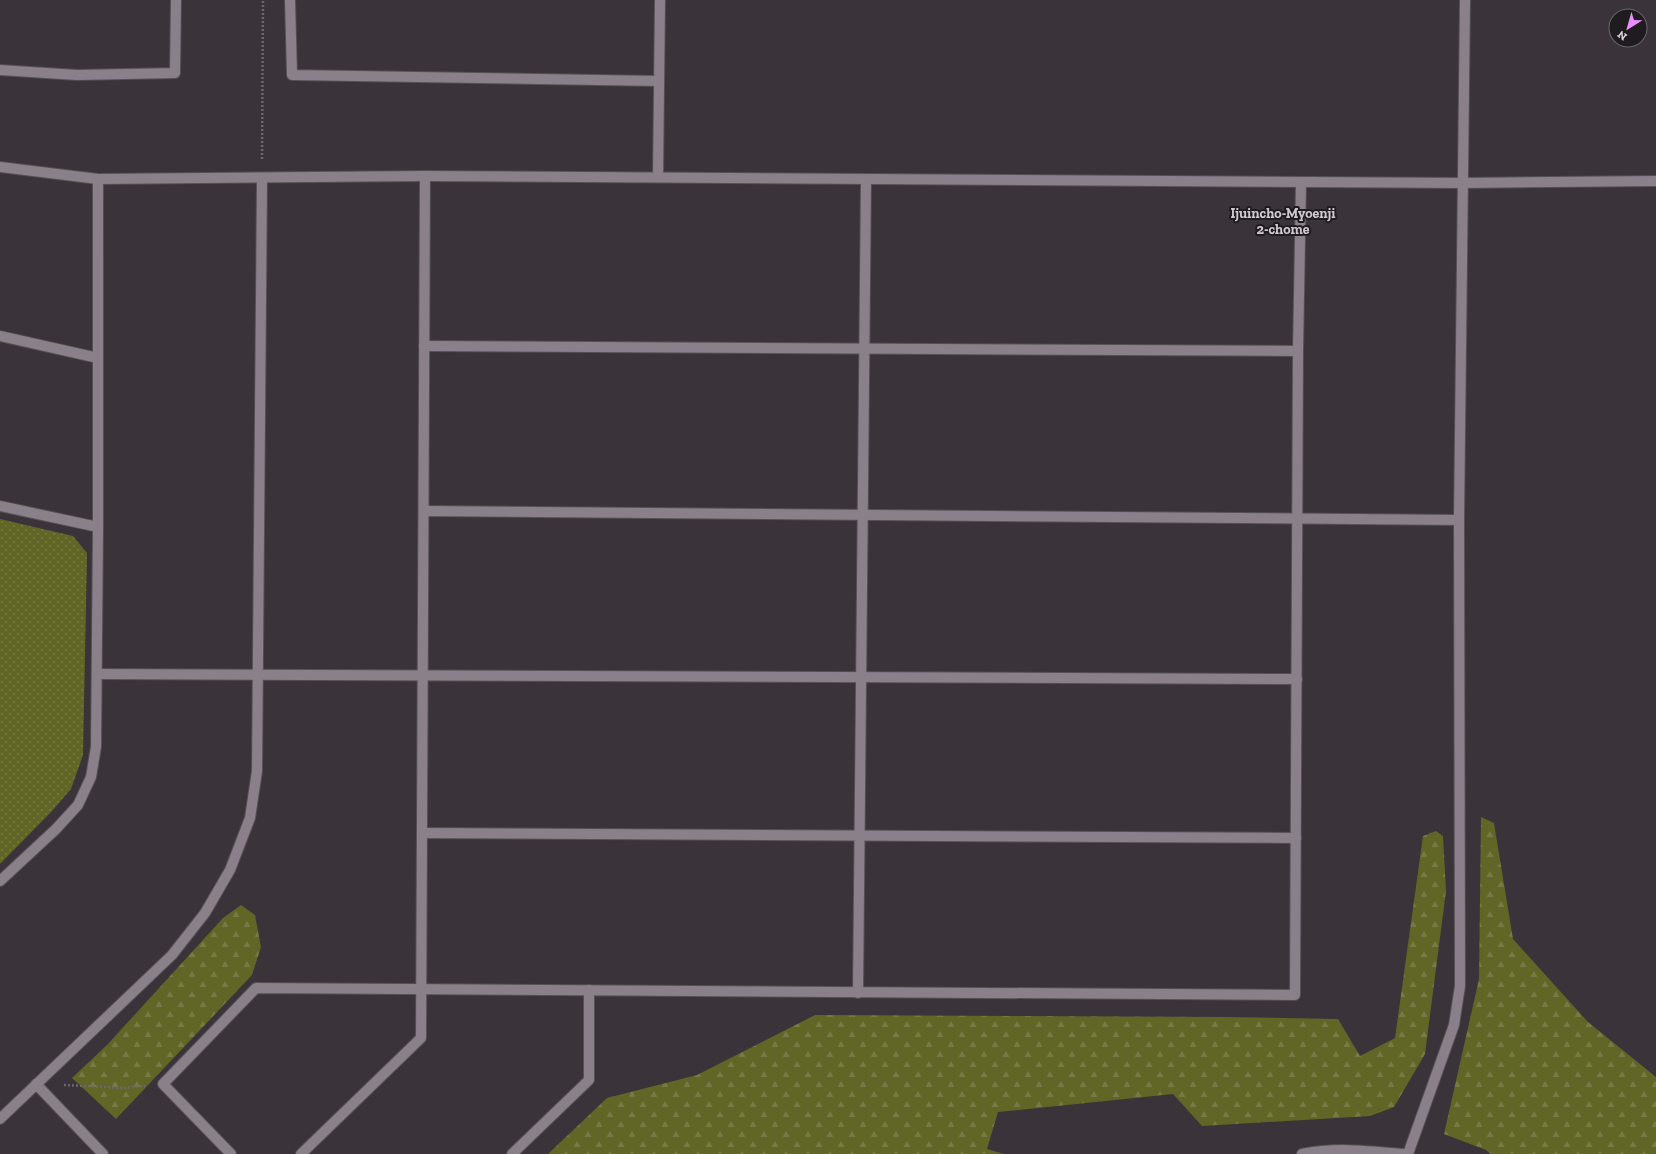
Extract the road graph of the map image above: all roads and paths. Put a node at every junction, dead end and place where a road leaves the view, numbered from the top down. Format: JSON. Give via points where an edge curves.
{"nodes":[{"id":1,"x":176,"y":0,"type":"edge"},
{"id":2,"x":263,"y":0,"type":"edge"},
{"id":3,"x":290,"y":0,"type":"edge"},
{"id":4,"x":660,"y":0,"type":"edge"},
{"id":5,"x":1465,"y":0,"type":"edge"},
{"id":6,"x":0,"y":70,"type":"edge"},
{"id":7,"x":659,"y":81,"type":"junction"},
{"id":8,"x":0,"y":167,"type":"edge"},
{"id":9,"x":425,"y":176,"type":"junction"},
{"id":10,"x":658,"y":177,"type":"junction"},
{"id":11,"x":262,"y":178,"type":"junction"},
{"id":12,"x":98,"y":179,"type":"junction"},
{"id":13,"x":866,"y":179,"type":"junction"},
{"id":14,"x":1656,"y":180,"type":"edge"},
{"id":15,"x":1301,"y":182,"type":"junction"},
{"id":16,"x":1463,"y":183,"type":"junction"},
{"id":17,"x":0,"y":336,"type":"edge"},
{"id":18,"x":424,"y":346,"type":"junction"},
{"id":19,"x":864,"y":348,"type":"junction"},
{"id":20,"x":1298,"y":351,"type":"junction"},
{"id":21,"x":98,"y":358,"type":"junction"},
{"id":22,"x":0,"y":506,"type":"edge"},
{"id":23,"x":424,"y":511,"type":"junction"},
{"id":24,"x":863,"y":515,"type":"junction"},
{"id":25,"x":1298,"y":519,"type":"junction"},
{"id":26,"x":1459,"y":520,"type":"junction"},
{"id":27,"x":98,"y":527,"type":"junction"},
{"id":28,"x":97,"y":674,"type":"junction"},
{"id":29,"x":258,"y":675,"type":"junction"},
{"id":30,"x":422,"y":676,"type":"junction"},
{"id":31,"x":861,"y":678,"type":"junction"},
{"id":32,"x":1297,"y":679,"type":"junction"},
{"id":33,"x":422,"y":833,"type":"junction"},
{"id":34,"x":860,"y":836,"type":"junction"},
{"id":35,"x":1296,"y":838,"type":"junction"},
{"id":36,"x":0,"y":881,"type":"edge"},
{"id":37,"x":421,"y":989,"type":"junction"},
{"id":38,"x":589,"y":990,"type":"junction"},
{"id":39,"x":858,"y":993,"type":"junction"},
{"id":40,"x":36,"y":1084,"type":"junction"},
{"id":41,"x":163,"y":1084,"type":"junction"},
{"id":42,"x":0,"y":1119,"type":"edge"},
{"id":43,"x":104,"y":1154,"type":"edge"},
{"id":44,"x":231,"y":1154,"type":"edge"},
{"id":45,"x":301,"y":1154,"type":"edge"},
{"id":46,"x":512,"y":1154,"type":"edge"},
{"id":47,"x":1302,"y":1154,"type":"edge"},
{"id":48,"x":1403,"y":1154,"type":"edge"},
{"id":49,"x":1408,"y":1154,"type":"edge"}],
"edges":[{"from":1,"to":6,"type":"street","via":[[175,74],[77,75]]},
{"from":2,"to":11,"type":"path"},
{"from":3,"to":7,"type":"street","via":[[292,75]]},
{"from":4,"to":7,"type":"street"},
{"from":5,"to":16,"type":"street"},
{"from":7,"to":10,"type":"street"},
{"from":8,"to":12,"type":"street"},
{"from":9,"to":10,"type":"street"},
{"from":9,"to":11,"type":"street"},
{"from":9,"to":18,"type":"street"},
{"from":10,"to":13,"type":"street"},
{"from":11,"to":12,"type":"street"},
{"from":11,"to":29,"type":"street"},
{"from":12,"to":21,"type":"street"},
{"from":13,"to":15,"type":"street"},
{"from":13,"to":19,"type":"street"},
{"from":14,"to":16,"type":"street"},
{"from":15,"to":16,"type":"street"},
{"from":15,"to":20,"type":"street"},
{"from":16,"to":26,"type":"street"},
{"from":17,"to":21,"type":"street"},
{"from":18,"to":19,"type":"street"},
{"from":18,"to":23,"type":"street"},
{"from":19,"to":20,"type":"street"},
{"from":19,"to":24,"type":"street"},
{"from":20,"to":25,"type":"street"},
{"from":21,"to":27,"type":"street"},
{"from":22,"to":27,"type":"street"},
{"from":23,"to":24,"type":"street"},
{"from":23,"to":30,"type":"street"},
{"from":24,"to":25,"type":"street"},
{"from":24,"to":31,"type":"street"},
{"from":25,"to":26,"type":"street"},
{"from":25,"to":32,"type":"street"},
{"from":26,"to":49,"type":"street","via":[[1460,986],[1454,1025]]},
{"from":27,"to":28,"type":"street"},
{"from":28,"to":29,"type":"street"},
{"from":28,"to":36,"type":"street","via":[[96,748],[91,777],[78,805]]},
{"from":29,"to":30,"type":"street"},
{"from":29,"to":40,"type":"street","via":[[257,771],[250,818],[230,870],[205,913],[172,955]]},
{"from":30,"to":31,"type":"street"},
{"from":30,"to":33,"type":"street"},
{"from":31,"to":32,"type":"street"},
{"from":31,"to":34,"type":"street"},
{"from":32,"to":35,"type":"street"},
{"from":33,"to":34,"type":"street"},
{"from":33,"to":37,"type":"street"},
{"from":34,"to":35,"type":"street"},
{"from":34,"to":39,"type":"street"},
{"from":35,"to":39,"type":"street","via":[[1295,995]]},
{"from":37,"to":38,"type":"street"},
{"from":37,"to":41,"type":"street","via":[[256,988]]},
{"from":37,"to":45,"type":"street","via":[[421,1038]]},
{"from":38,"to":39,"type":"street"},
{"from":38,"to":46,"type":"street","via":[[589,1080]]},
{"from":40,"to":41,"type":"path","via":[[124,1088]]},
{"from":40,"to":42,"type":"street"},
{"from":40,"to":43,"type":"street"},
{"from":41,"to":44,"type":"street"},
{"from":47,"to":48,"type":"street","via":[[1357,1150]]}]}
